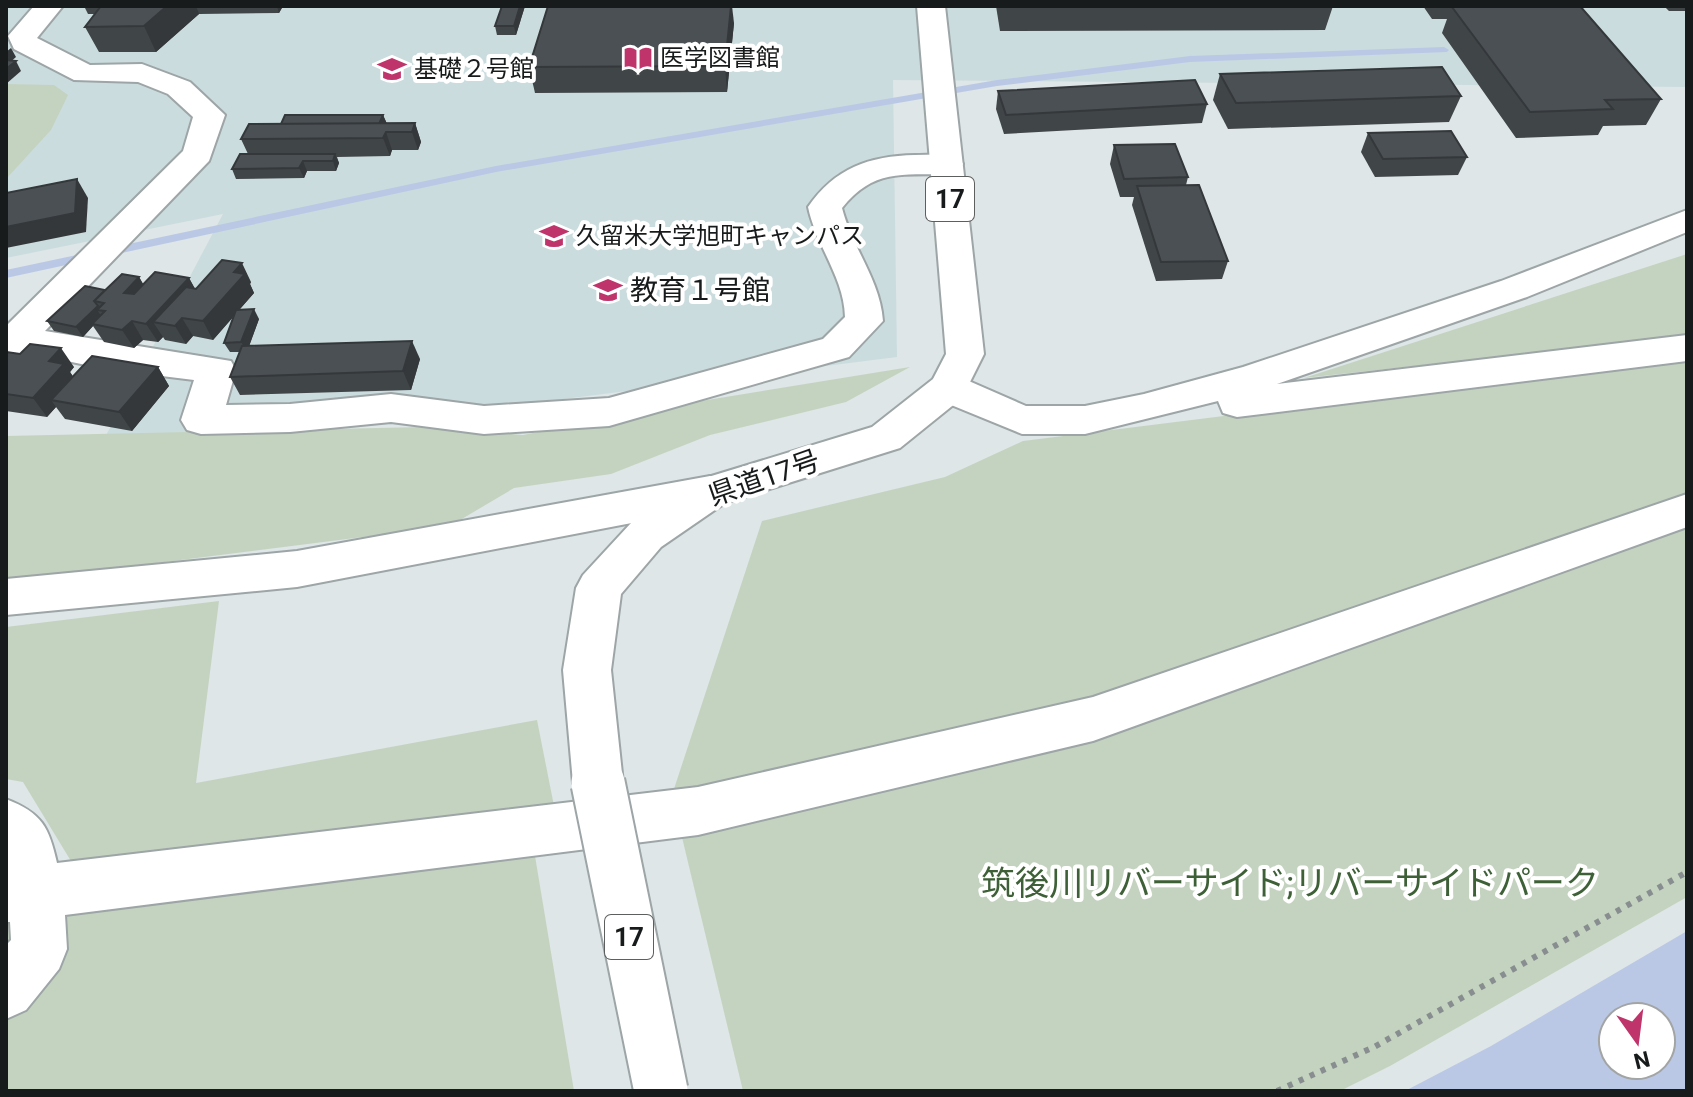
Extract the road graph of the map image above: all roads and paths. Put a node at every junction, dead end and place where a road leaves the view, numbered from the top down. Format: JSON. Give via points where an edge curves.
{"nodes":[{"id":1,"x":49,"y":6,"type":"edge"},
{"id":2,"x":931,"y":6,"type":"edge"},
{"id":3,"x":947,"y":164,"type":"junction"},
{"id":4,"x":1687,"y":220,"type":"edge"},
{"id":5,"x":11,"y":343,"type":"edge"},
{"id":6,"x":1687,"y":348,"type":"edge"},
{"id":7,"x":948,"y":388,"type":"junction"},
{"id":8,"x":1144,"y":408,"type":"junction"},
{"id":9,"x":710,"y":492,"type":"junction"},
{"id":10,"x":1687,"y":510,"type":"edge"},
{"id":11,"x":6,"y":597,"type":"edge"},
{"id":12,"x":6,"y":823,"type":"edge"},
{"id":13,"x":1687,"y":872,"type":"edge"},
{"id":14,"x":21,"y":894,"type":"edge"},
{"id":15,"x":6,"y":990,"type":"edge"},
{"id":16,"x":661,"y":1091,"type":"edge"},
{"id":17,"x":1277,"y":1091,"type":"edge"}],
"edges":[{"from":1,"to":5,"type":"street","via":[[22,36],[24,43],[85,74],[142,73],[179,88],[209,115],[198,154]]},
{"from":2,"to":3,"type":"street","number":"17"},
{"from":3,"to":5,"type":"street","via":[[869,168],[842,183],[825,207],[837,248],[865,299],[864,321],[836,348],[609,412],[484,420],[391,408],[201,420],[217,370]]},
{"from":3,"to":7,"type":"street","number":"17","via":[[965,354]]},
{"from":4,"to":8,"type":"street","via":[[1485,299],[1253,378]]},
{"from":6,"to":8,"type":"street","via":[[1190,409]]},
{"from":7,"to":8,"type":"street","via":[[1022,420],[1085,420]]},
{"from":7,"to":9,"type":"street","name":"県道17号","number":"17","via":[[886,438]]},
{"from":9,"to":11,"type":"street","via":[[297,569]]},
{"from":9,"to":16,"type":"street","name":"県道17号","number":"17","bridge":true,"via":[[646,535],[599,588],[587,670],[598,783]]},
{"from":10,"to":14,"type":"street","via":[[1093,719],[698,811]]},
{"from":12,"to":14,"type":"street","via":[[25,839]]},
{"from":13,"to":17,"type":"path","via":[[1374,1047]]},
{"from":14,"to":15,"type":"street","via":[[39,949]]}]}
